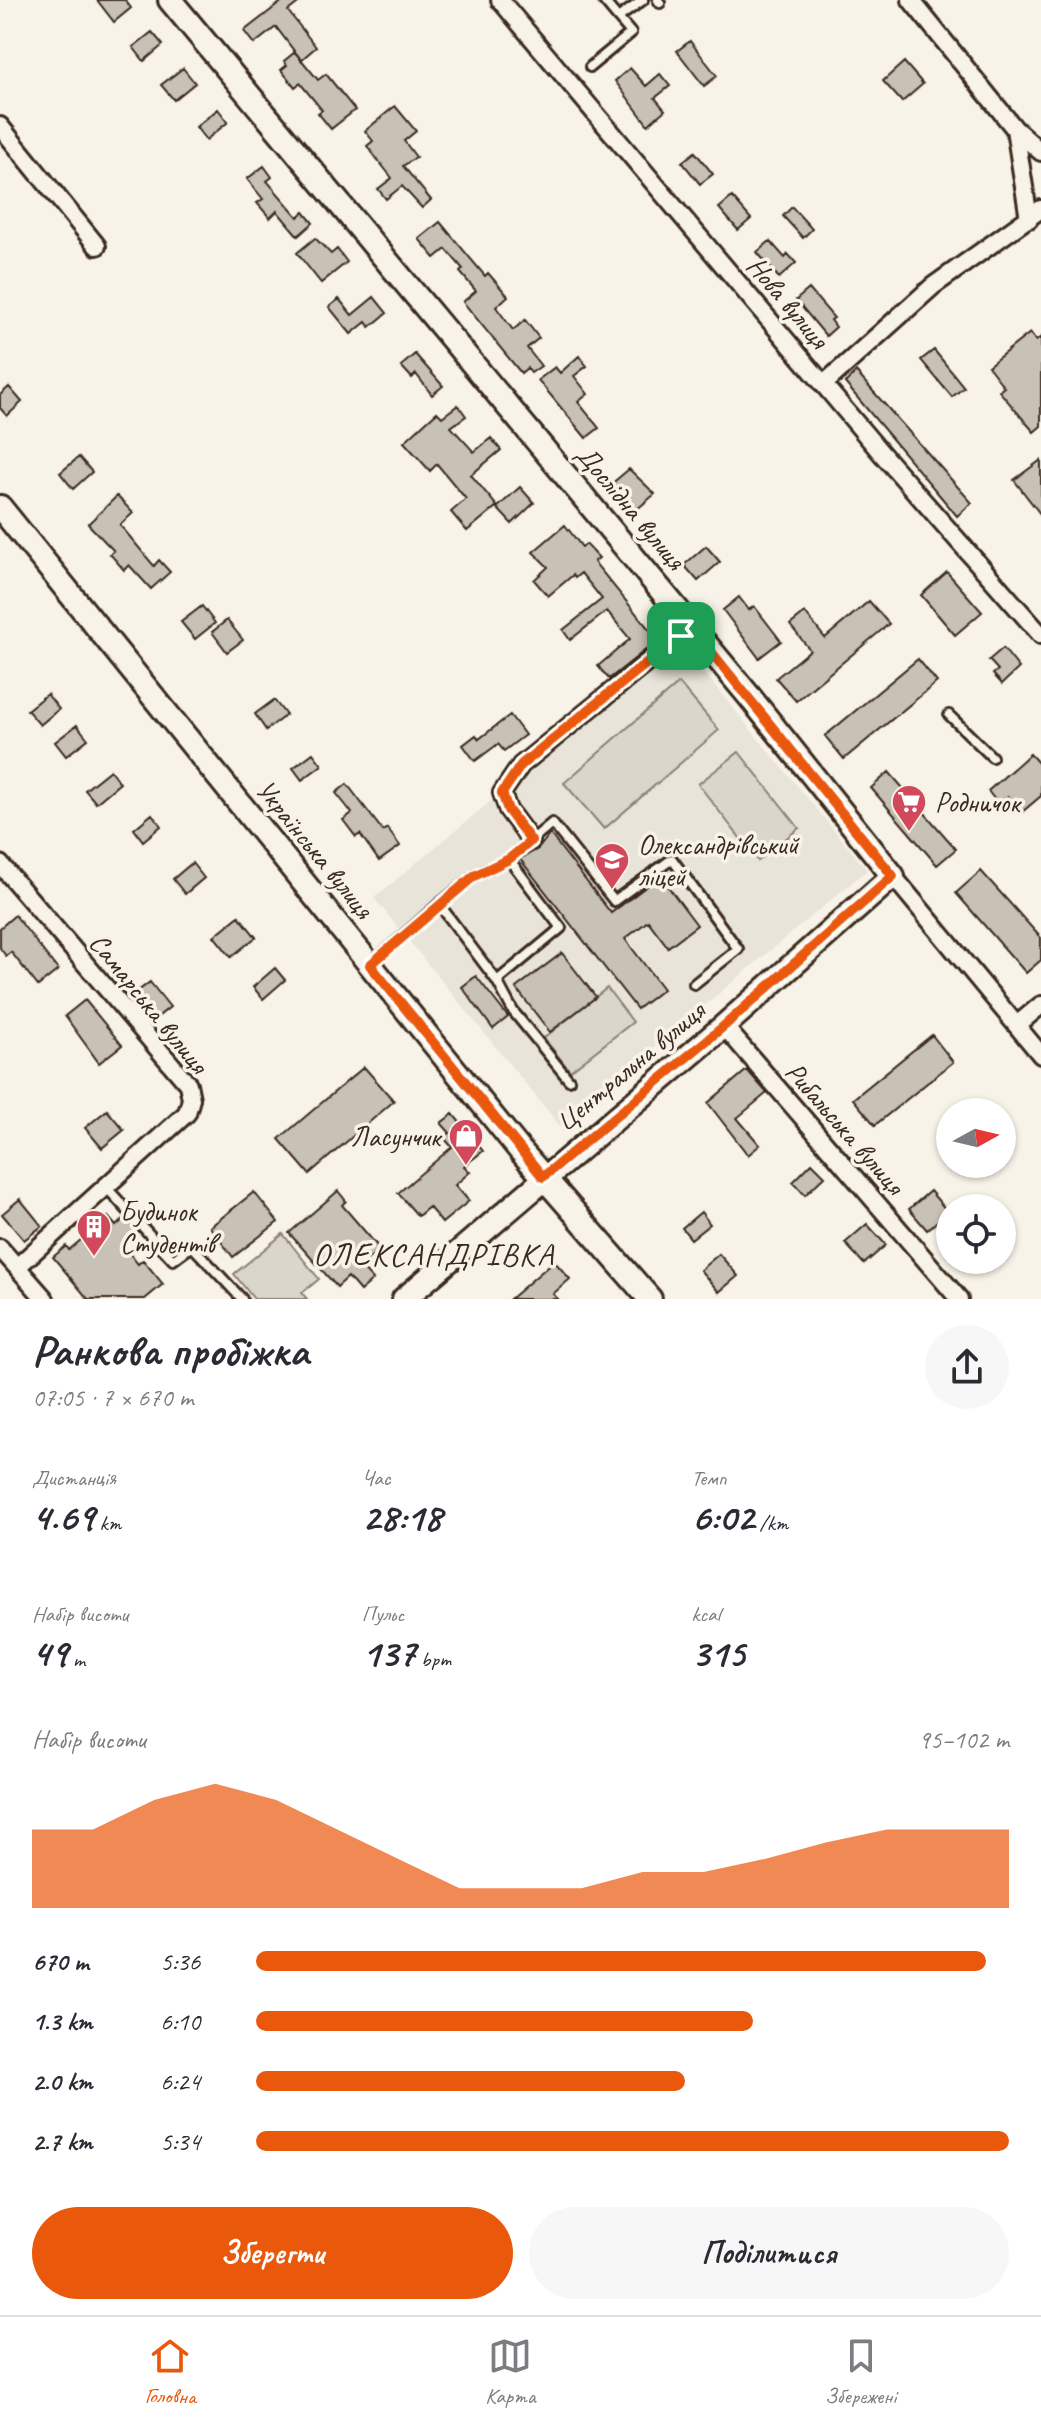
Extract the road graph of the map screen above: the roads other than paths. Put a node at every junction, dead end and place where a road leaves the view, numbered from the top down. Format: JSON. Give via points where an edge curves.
{"nodes":[{"id":1,"x":170,"y":0,"type":"edge"},
{"id":2,"x":500,"y":0,"type":"edge"},
{"id":3,"x":603,"y":0,"type":"edge"},
{"id":4,"x":643,"y":0,"type":"edge"},
{"id":5,"x":911,"y":0,"type":"edge"},
{"id":6,"x":618,"y":18,"type":"junction"},
{"id":7,"x":590,"y":67,"type":"dead end"},
{"id":8,"x":0,"y":126,"type":"edge"},
{"id":9,"x":1015,"y":129,"type":"junction"},
{"id":10,"x":1041,"y":152,"type":"edge"},
{"id":11,"x":1035,"y":214,"type":"edge"},
{"id":12,"x":97,"y":246,"type":"dead end"},
{"id":13,"x":824,"y":384,"type":"junction"},
{"id":14,"x":0,"y":507,"type":"edge"},
{"id":15,"x":691,"y":627,"type":"junction"},
{"id":16,"x":1041,"y":635,"type":"edge"},
{"id":17,"x":949,"y":715,"type":"dead end"},
{"id":18,"x":992,"y":757,"type":"dead end"},
{"id":19,"x":531,"y":841,"type":"junction"},
{"id":20,"x":509,"y":859,"type":"junction"},
{"id":21,"x":0,"y":864,"type":"edge"},
{"id":22,"x":893,"y":876,"type":"junction"},
{"id":23,"x":439,"y":904,"type":"junction"},
{"id":24,"x":370,"y":965,"type":"junction"},
{"id":25,"x":497,"y":981,"type":"junction"},
{"id":26,"x":694,"y":984,"type":"dead end"},
{"id":27,"x":1041,"y":1005,"type":"edge"},
{"id":28,"x":1017,"y":1025,"type":"junction"},
{"id":29,"x":724,"y":1026,"type":"junction"},
{"id":30,"x":1041,"y":1055,"type":"edge"},
{"id":31,"x":569,"y":1080,"type":"dead end"},
{"id":32,"x":543,"y":1177,"type":"junction"},
{"id":33,"x":106,"y":1187,"type":"junction"},
{"id":34,"x":0,"y":1248,"type":"edge"},
{"id":35,"x":17,"y":1267,"type":"junction"},
{"id":36,"x":645,"y":1297,"type":"edge"},
{"id":37,"x":238,"y":1298,"type":"edge"},
{"id":38,"x":45,"y":1299,"type":"edge"},
{"id":39,"x":404,"y":1299,"type":"edge"},
{"id":40,"x":959,"y":1299,"type":"edge"}],
"edges":[{"from":1,"to":15,"type":"street","name":"Дослідна вулиця"},
{"from":2,"to":13,"type":"street","name":"Нова вулиця"},
{"from":3,"to":6,"type":"lane"},
{"from":4,"to":6,"type":"lane"},
{"from":5,"to":9,"type":"street"},
{"from":6,"to":7,"type":"lane","via":[[631,33]]},
{"from":8,"to":12,"type":"street"},
{"from":9,"to":10,"type":"street"},
{"from":9,"to":11,"type":"street"},
{"from":11,"to":13,"type":"street","via":[[933,286]]},
{"from":13,"to":16,"type":"street","name":"Нова вулиця"},
{"from":14,"to":24,"type":"street","name":"Українська вулиця"},
{"from":15,"to":19,"type":"street","via":[[521,765],[502,793]]},
{"from":15,"to":22,"type":"street","name":"Дослідна вулиця"},
{"from":17,"to":18,"type":"lane"},
{"from":19,"to":20,"type":"lane"},
{"from":19,"to":26,"type":"lane","via":[[552,823],[614,901],[672,859],[738,949]]},
{"from":20,"to":23,"type":"lane","via":[[474,876]]},
{"from":20,"to":25,"type":"lane","via":[[561,928]]},
{"from":21,"to":33,"type":"street","name":"Самарська вулиця","via":[[188,1084],[187,1113]]},
{"from":22,"to":28,"type":"street","name":"Дослідна вулиця"},
{"from":22,"to":29,"type":"street","name":"Центральна вулиця"},
{"from":23,"to":24,"type":"lane"},
{"from":23,"to":25,"type":"lane"},
{"from":24,"to":32,"type":"street","name":"Українська вулиця"},
{"from":25,"to":31,"type":"lane","via":[[513,1011]]},
{"from":27,"to":28,"type":"street"},
{"from":28,"to":30,"type":"street","name":"Дослідна вулиця"},
{"from":29,"to":32,"type":"street","name":"Центральна вулиця"},
{"from":29,"to":40,"type":"street","name":"Рибальська вулиця"},
{"from":32,"to":36,"type":"street","name":"Українська вулиця"},
{"from":32,"to":39,"type":"street","name":"Центральна вулиця"},
{"from":33,"to":35,"type":"street","name":"Самарська вулиця"},
{"from":33,"to":37,"type":"lane","via":[[173,1260],[192,1246]]},
{"from":34,"to":35,"type":"street"},
{"from":35,"to":38,"type":"street"}]}
